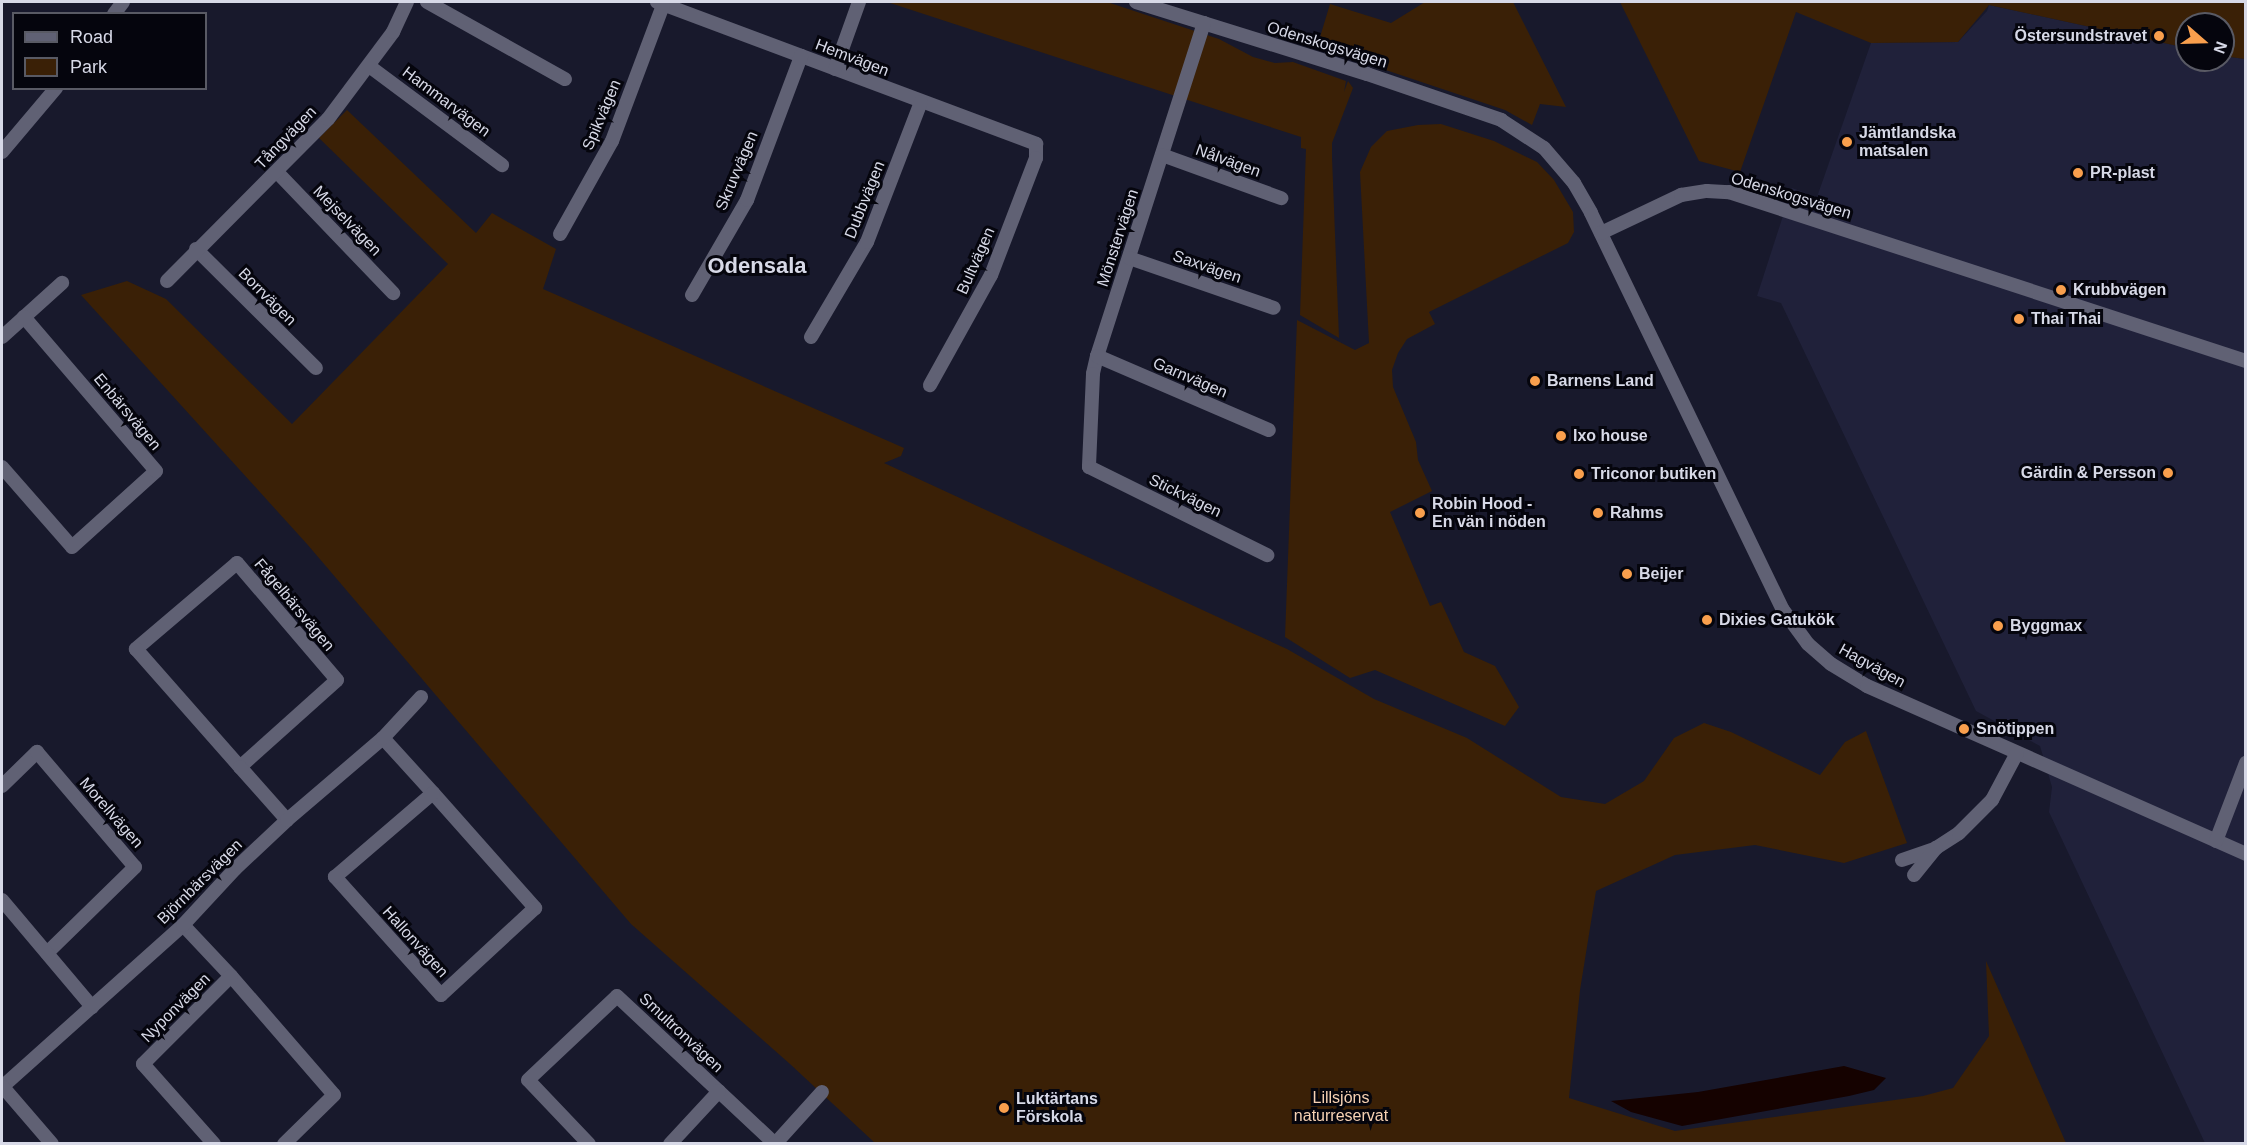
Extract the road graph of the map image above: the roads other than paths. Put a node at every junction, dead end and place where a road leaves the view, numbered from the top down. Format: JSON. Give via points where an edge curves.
{"nodes":[{"id":1,"x":407,"y":2,"type":"edge"},
{"id":2,"x":427,"y":2,"type":"edge"},
{"id":3,"x":859,"y":2,"type":"edge"},
{"id":4,"x":1136,"y":2,"type":"edge"},
{"id":5,"x":660,"y":3,"type":"edge"},
{"id":6,"x":1204,"y":23,"type":"junction"},
{"id":7,"x":801,"y":56,"type":"junction"},
{"id":8,"x":369,"y":66,"type":"junction"},
{"id":9,"x":835,"y":69,"type":"junction"},
{"id":10,"x":565,"y":79,"type":"dead end"},
{"id":11,"x":54,"y":90,"type":"edge"},
{"id":12,"x":921,"y":102,"type":"junction"},
{"id":13,"x":1036,"y":144,"type":"joint"},
{"id":14,"x":2,"y":153,"type":"edge"},
{"id":15,"x":1162,"y":154,"type":"junction"},
{"id":16,"x":502,"y":165,"type":"dead end"},
{"id":17,"x":277,"y":172,"type":"junction"},
{"id":18,"x":1281,"y":198,"type":"dead end"},
{"id":19,"x":1601,"y":233,"type":"junction"},
{"id":20,"x":560,"y":234,"type":"dead end"},
{"id":21,"x":196,"y":249,"type":"junction"},
{"id":22,"x":1129,"y":258,"type":"junction"},
{"id":23,"x":167,"y":280,"type":"dead end"},
{"id":24,"x":62,"y":283,"type":"dead end"},
{"id":25,"x":393,"y":293,"type":"dead end"},
{"id":26,"x":692,"y":295,"type":"dead end"},
{"id":27,"x":1274,"y":308,"type":"dead end"},
{"id":28,"x":24,"y":317,"type":"junction"},
{"id":29,"x":2,"y":337,"type":"edge"},
{"id":30,"x":811,"y":337,"type":"dead end"},
{"id":31,"x":1097,"y":356,"type":"junction"},
{"id":32,"x":2246,"y":361,"type":"edge"},
{"id":33,"x":316,"y":368,"type":"dead end"},
{"id":34,"x":930,"y":385,"type":"dead end"},
{"id":35,"x":1269,"y":430,"type":"dead end"},
{"id":36,"x":2,"y":466,"type":"edge"},
{"id":37,"x":1089,"y":467,"type":"joint"},
{"id":38,"x":1267,"y":555,"type":"dead end"},
{"id":39,"x":421,"y":698,"type":"dead end"},
{"id":40,"x":383,"y":738,"type":"junction"},
{"id":41,"x":2017,"y":753,"type":"junction"},
{"id":42,"x":2246,"y":763,"type":"edge"},
{"id":43,"x":240,"y":767,"type":"junction"},
{"id":44,"x":2,"y":786,"type":"edge"},
{"id":45,"x":433,"y":793,"type":"junction"},
{"id":46,"x":287,"y":820,"type":"junction"},
{"id":47,"x":2216,"y":841,"type":"junction"},
{"id":48,"x":1936,"y":848,"type":"junction"},
{"id":49,"x":2246,"y":854,"type":"edge"},
{"id":50,"x":1902,"y":860,"type":"dead end"},
{"id":51,"x":1914,"y":875,"type":"dead end"},
{"id":52,"x":2,"y":900,"type":"edge"},
{"id":53,"x":183,"y":925,"type":"junction"},
{"id":54,"x":47,"y":953,"type":"junction"},
{"id":55,"x":231,"y":976,"type":"junction"},
{"id":56,"x":92,"y":1007,"type":"junction"},
{"id":57,"x":2,"y":1087,"type":"edge"},
{"id":58,"x":719,"y":1091,"type":"junction"},
{"id":59,"x":822,"y":1092,"type":"dead end"},
{"id":60,"x":49,"y":1143,"type":"edge"},
{"id":61,"x":214,"y":1143,"type":"edge"},
{"id":62,"x":284,"y":1143,"type":"edge"},
{"id":63,"x":589,"y":1143,"type":"edge"},
{"id":64,"x":670,"y":1143,"type":"edge"},
{"id":65,"x":775,"y":1143,"type":"edge"}],
"edges":[{"from":1,"to":8,"type":"street","name":"Tångvägen","via":[[393,32]]},
{"from":2,"to":10,"type":"street"},
{"from":3,"to":9,"type":"street"},
{"from":4,"to":6,"type":"street","name":"Odenskogsvägen"},
{"from":5,"to":7,"type":"street","name":"Hemvägen"},
{"from":5,"to":20,"type":"street","name":"Spikvägen","via":[[612,141]]},
{"from":6,"to":15,"type":"street","name":"Mönstervägen"},
{"from":6,"to":19,"type":"street","name":"Odenskogsvägen","via":[[1501,120],[1544,148],[1564,168]]},
{"from":7,"to":9,"type":"street","name":"Hemvägen"},
{"from":7,"to":26,"type":"street","name":"Skruvvägen","via":[[747,200]]},
{"from":8,"to":16,"type":"street","name":"Hammarvägen"},
{"from":8,"to":17,"type":"street","name":"Tångvägen","via":[[328,119]]},
{"from":9,"to":12,"type":"street","name":"Hemvägen"},
{"from":11,"to":14,"type":"street"},
{"from":12,"to":13,"type":"street","name":"Hemvägen"},
{"from":12,"to":30,"type":"street","name":"Dubbvägen","via":[[867,242]]},
{"from":13,"to":34,"type":"street","name":"Bultvägen","via":[[1036,158],[990,275]]},
{"from":15,"to":18,"type":"street","name":"Nålvägen"},
{"from":15,"to":22,"type":"street","name":"Mönstervägen"},
{"from":17,"to":21,"type":"street","name":"Tångvägen"},
{"from":17,"to":25,"type":"street","name":"Mejselvägen"},
{"from":19,"to":32,"type":"street","name":"Odenskogsvägen","via":[[1681,195],[1729,192]]},
{"from":19,"to":41,"type":"street","name":"Hagvägen","via":[[1783,610],[1808,644],[1867,686]]},
{"from":21,"to":23,"type":"street","name":"Tångvägen"},
{"from":21,"to":33,"type":"street","name":"Borrvägen"},
{"from":22,"to":27,"type":"street","name":"Saxvägen"},
{"from":22,"to":31,"type":"street","name":"Mönstervägen"},
{"from":24,"to":28,"type":"street"},
{"from":28,"to":29,"type":"street"},
{"from":28,"to":36,"type":"street","name":"Enbärsvägen","via":[[156,471],[72,547]]},
{"from":31,"to":35,"type":"street","name":"Garnvägen"},
{"from":31,"to":37,"type":"street","name":"Mönstervägen"},
{"from":37,"to":38,"type":"street","name":"Stickvägen"},
{"from":39,"to":40,"type":"street","name":"Björnbärsvägen"},
{"from":40,"to":45,"type":"street","name":"Hallonvägen"},
{"from":40,"to":46,"type":"street","name":"Björnbärsvägen"},
{"from":41,"to":47,"type":"street","name":"Hagvägen"},
{"from":41,"to":48,"type":"street","via":[[1992,800],[1959,833]]},
{"from":42,"to":47,"type":"street"},
{"from":43,"to":43,"type":"street","name":"Fågelbärsvägen","via":[[136,649],[237,563],[337,680]]},
{"from":43,"to":46,"type":"street","name":"Fågelbärsvägen"},
{"from":44,"to":54,"type":"street","name":"Morellvägen","via":[[37,752],[135,867]]},
{"from":45,"to":45,"type":"street","name":"Hallonvägen","via":[[535,908],[441,995],[335,877]]},
{"from":46,"to":53,"type":"street","name":"Björnbärsvägen","via":[[234,869]]},
{"from":47,"to":49,"type":"street","name":"Hagvägen"},
{"from":48,"to":50,"type":"street"},
{"from":48,"to":51,"type":"street"},
{"from":52,"to":54,"type":"street"},
{"from":53,"to":55,"type":"street","name":"Nyponvägen"},
{"from":53,"to":56,"type":"street","name":"Björnbärsvägen"},
{"from":54,"to":56,"type":"street"},
{"from":55,"to":61,"type":"street","name":"Nyponvägen","via":[[143,1064]]},
{"from":55,"to":62,"type":"street","name":"Nyponvägen","via":[[334,1095]]},
{"from":56,"to":57,"type":"street","name":"Björnbärsvägen"},
{"from":57,"to":60,"type":"street"},
{"from":58,"to":63,"type":"street","name":"Smultronvägen","via":[[617,996],[528,1080]]},
{"from":58,"to":64,"type":"street","name":"Smultronvägen"},
{"from":58,"to":65,"type":"street","name":"Smultronvägen"},
{"from":59,"to":65,"type":"street"}]}
